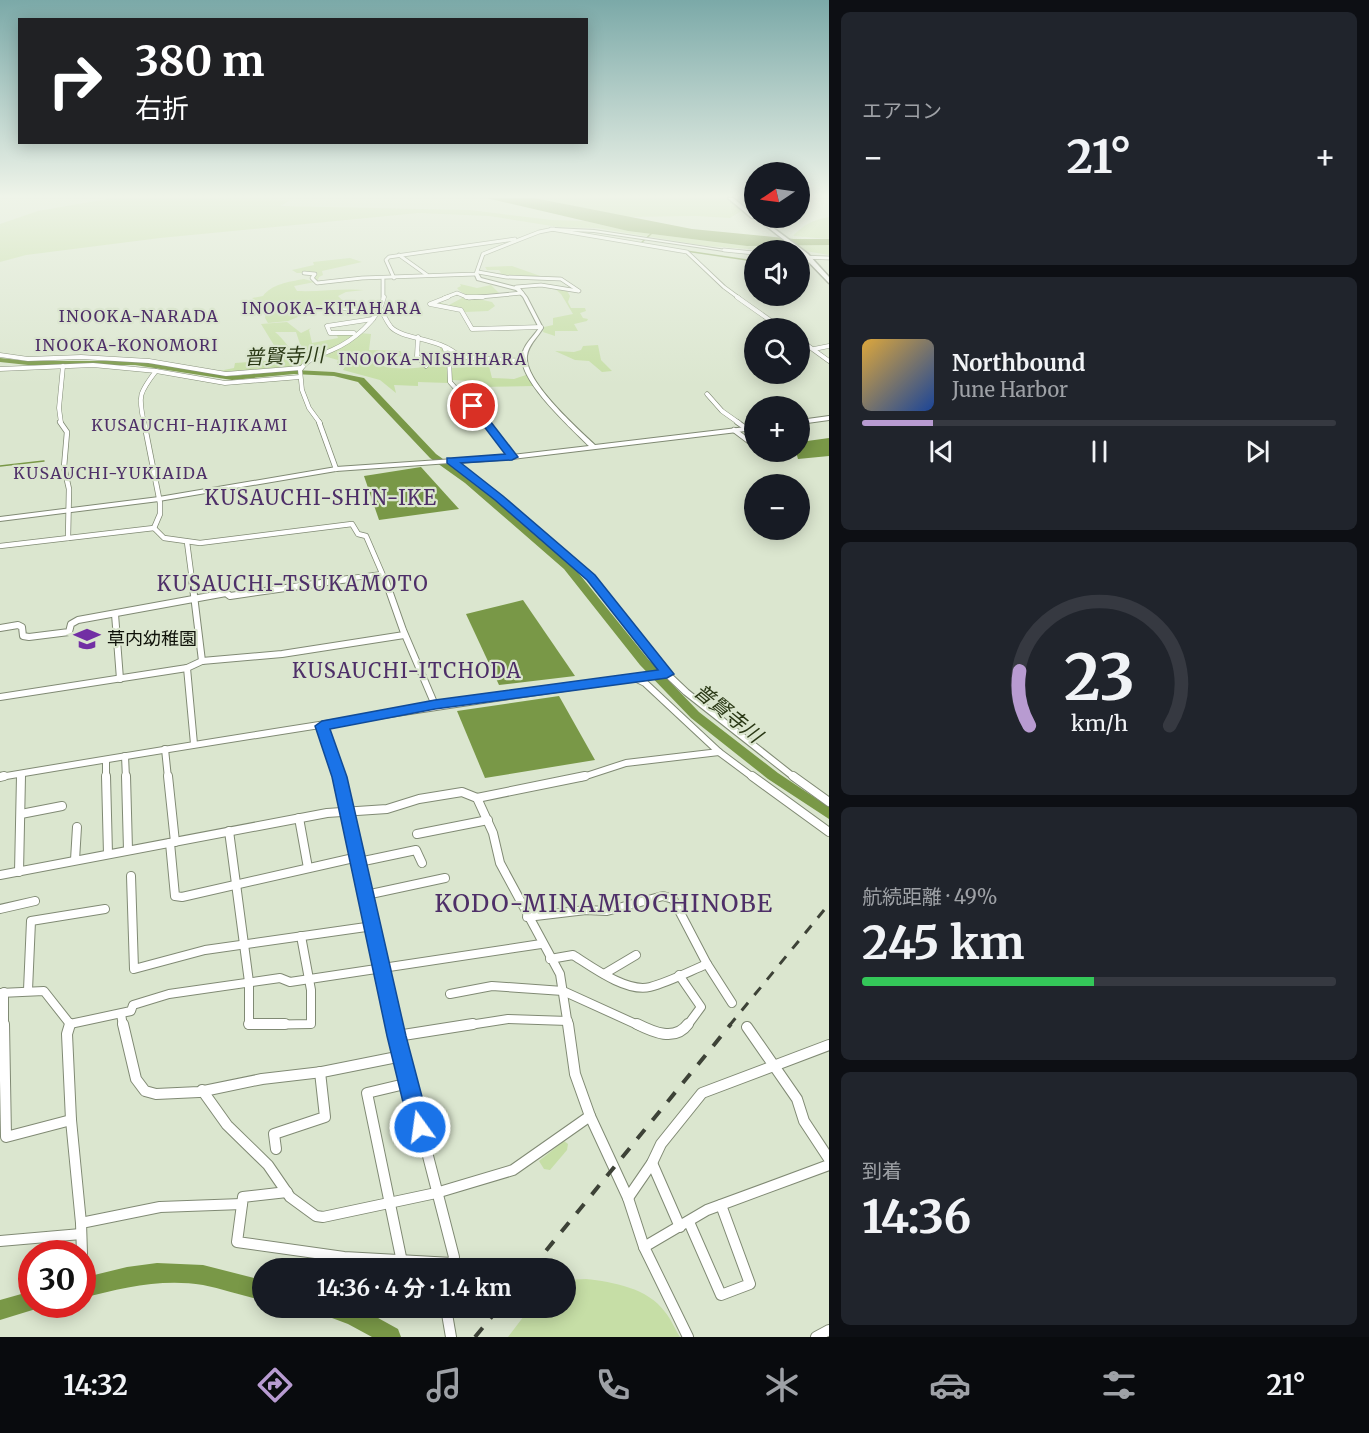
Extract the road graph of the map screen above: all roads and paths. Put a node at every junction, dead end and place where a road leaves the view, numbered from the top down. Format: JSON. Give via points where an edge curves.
{"nodes":[{"id":1,"x":386,"y":260,"type":"edge"},
{"id":2,"x":406,"y":260,"type":"edge"},
{"id":3,"x":479,"y":260,"type":"edge"},
{"id":4,"x":696,"y":260,"type":"edge"},
{"id":5,"x":810,"y":263,"type":"edge"},
{"id":6,"x":304,"y":273,"type":"dead end"},
{"id":7,"x":477,"y":273,"type":"junction"},
{"id":8,"x":427,"y":276,"type":"junction"},
{"id":9,"x":394,"y":278,"type":"junction"},
{"id":10,"x":383,"y":279,"type":"junction"},
{"id":11,"x":829,"y":282,"type":"edge"},
{"id":12,"x":516,"y":287,"type":"junction"},
{"id":13,"x":522,"y":293,"type":"junction"},
{"id":14,"x":380,"y":306,"type":"junction"},
{"id":15,"x":340,"y":307,"type":"dead end"},
{"id":16,"x":374,"y":317,"type":"junction"},
{"id":17,"x":767,"y":318,"type":"edge"},
{"id":18,"x":541,"y":327,"type":"junction"},
{"id":19,"x":358,"y":333,"type":"junction"},
{"id":20,"x":418,"y":337,"type":"junction"},
{"id":21,"x":810,"y":346,"type":"edge"},
{"id":22,"x":829,"y":346,"type":"edge"},
{"id":23,"x":444,"y":347,"type":"junction"},
{"id":24,"x":814,"y":349,"type":"junction"},
{"id":25,"x":0,"y":356,"type":"edge"},
{"id":26,"x":829,"y":361,"type":"edge"},
{"id":27,"x":524,"y":362,"type":"junction"},
{"id":28,"x":63,"y":366,"type":"junction"},
{"id":29,"x":426,"y":366,"type":"dead end"},
{"id":30,"x":0,"y":369,"type":"edge"},
{"id":31,"x":300,"y":369,"type":"junction"},
{"id":32,"x":156,"y":371,"type":"junction"},
{"id":33,"x":300,"y":376,"type":"junction"},
{"id":34,"x":708,"y":394,"type":"dead end"},
{"id":35,"x":829,"y":418,"type":"edge"},
{"id":36,"x":810,"y":421,"type":"edge"},
{"id":37,"x":744,"y":427,"type":"edge"},
{"id":38,"x":744,"y":429,"type":"edge"},
{"id":39,"x":735,"y":430,"type":"junction"},
{"id":40,"x":744,"y":437,"type":"edge"},
{"id":41,"x":593,"y":447,"type":"junction"},
{"id":42,"x":512,"y":457,"type":"junction"},
{"id":43,"x":449,"y":461,"type":"junction"},
{"id":44,"x":336,"y":469,"type":"junction"},
{"id":45,"x":159,"y":499,"type":"junction"},
{"id":46,"x":69,"y":510,"type":"junction"},
{"id":47,"x":0,"y":519,"type":"edge"},
{"id":48,"x":154,"y":528,"type":"junction"},
{"id":49,"x":68,"y":538,"type":"junction"},
{"id":50,"x":187,"y":542,"type":"junction"},
{"id":51,"x":0,"y":546,"type":"edge"},
{"id":52,"x":382,"y":574,"type":"junction"},
{"id":53,"x":195,"y":597,"type":"junction"},
{"id":54,"x":115,"y":614,"type":"junction"},
{"id":55,"x":0,"y":628,"type":"edge"},
{"id":56,"x":404,"y":635,"type":"junction"},
{"id":57,"x":202,"y":662,"type":"junction"},
{"id":58,"x":187,"y":668,"type":"junction"},
{"id":59,"x":666,"y":674,"type":"junction"},
{"id":60,"x":640,"y":678,"type":"junction"},
{"id":61,"x":120,"y":679,"type":"junction"},
{"id":62,"x":0,"y":697,"type":"edge"},
{"id":63,"x":435,"y":705,"type":"junction"},
{"id":64,"x":322,"y":726,"type":"junction"},
{"id":65,"x":194,"y":744,"type":"junction"},
{"id":66,"x":165,"y":749,"type":"junction"},
{"id":67,"x":719,"y":752,"type":"junction"},
{"id":68,"x":125,"y":756,"type":"junction"},
{"id":69,"x":106,"y":760,"type":"junction"},
{"id":70,"x":21,"y":774,"type":"junction"},
{"id":71,"x":0,"y":777,"type":"edge"},
{"id":72,"x":477,"y":798,"type":"junction"},
{"id":73,"x":829,"y":802,"type":"edge"},
{"id":74,"x":62,"y":806,"type":"dead end"},
{"id":75,"x":348,"y":811,"type":"junction"},
{"id":76,"x":21,"y":814,"type":"junction"},
{"id":77,"x":299,"y":818,"type":"junction"},
{"id":78,"x":488,"y":820,"type":"junction"},
{"id":79,"x":77,"y":827,"type":"dead end"},
{"id":80,"x":229,"y":831,"type":"junction"},
{"id":81,"x":829,"y":832,"type":"edge"},
{"id":82,"x":417,"y":834,"type":"dead end"},
{"id":83,"x":172,"y":843,"type":"junction"},
{"id":84,"x":128,"y":850,"type":"junction"},
{"id":85,"x":108,"y":854,"type":"junction"},
{"id":86,"x":358,"y":859,"type":"junction"},
{"id":87,"x":75,"y":860,"type":"junction"},
{"id":88,"x":422,"y":863,"type":"dead end"},
{"id":89,"x":308,"y":868,"type":"junction"},
{"id":90,"x":20,"y":872,"type":"junction"},
{"id":91,"x":0,"y":876,"type":"edge"},
{"id":92,"x":131,"y":876,"type":"dead end"},
{"id":93,"x":445,"y":878,"type":"dead end"},
{"id":94,"x":237,"y":885,"type":"junction"},
{"id":95,"x":366,"y":895,"type":"junction"},
{"id":96,"x":35,"y":901,"type":"dead end"},
{"id":97,"x":0,"y":909,"type":"edge"},
{"id":98,"x":105,"y":909,"type":"dead end"},
{"id":99,"x":526,"y":917,"type":"junction"},
{"id":100,"x":373,"y":926,"type":"junction"},
{"id":101,"x":301,"y":936,"type":"junction"},
{"id":102,"x":541,"y":944,"type":"junction"},
{"id":103,"x":243,"y":945,"type":"junction"},
{"id":104,"x":636,"y":955,"type":"dead end"},
{"id":105,"x":550,"y":958,"type":"junction"},
{"id":106,"x":707,"y":964,"type":"junction"},
{"id":107,"x":383,"y":967,"type":"junction"},
{"id":108,"x":604,"y":974,"type":"junction"},
{"id":109,"x":679,"y":975,"type":"junction"},
{"id":110,"x":310,"y":979,"type":"junction"},
{"id":111,"x":249,"y":982,"type":"junction"},
{"id":112,"x":28,"y":990,"type":"junction"},
{"id":113,"x":562,"y":991,"type":"junction"},
{"id":114,"x":2,"y":992,"type":"edge"},
{"id":115,"x":450,"y":994,"type":"dead end"},
{"id":116,"x":732,"y":1003,"type":"dead end"},
{"id":117,"x":121,"y":1014,"type":"junction"},
{"id":118,"x":568,"y":1021,"type":"junction"},
{"id":119,"x":70,"y":1024,"type":"junction"},
{"id":120,"x":747,"y":1027,"type":"dead end"},
{"id":121,"x":397,"y":1036,"type":"junction"},
{"id":122,"x":829,"y":1045,"type":"edge"},
{"id":123,"x":402,"y":1056,"type":"junction"},
{"id":124,"x":774,"y":1064,"type":"junction"},
{"id":125,"x":320,"y":1072,"type":"junction"},
{"id":126,"x":409,"y":1083,"type":"junction"},
{"id":127,"x":202,"y":1090,"type":"junction"},
{"id":128,"x":590,"y":1116,"type":"junction"},
{"id":129,"x":71,"y":1120,"type":"junction"},
{"id":130,"x":276,"y":1149,"type":"dead end"},
{"id":131,"x":829,"y":1159,"type":"edge"},
{"id":132,"x":652,"y":1162,"type":"junction"},
{"id":133,"x":829,"y":1166,"type":"edge"},
{"id":134,"x":287,"y":1192,"type":"junction"},
{"id":135,"x":436,"y":1193,"type":"junction"},
{"id":136,"x":628,"y":1198,"type":"junction"},
{"id":137,"x":390,"y":1202,"type":"junction"},
{"id":138,"x":242,"y":1204,"type":"junction"},
{"id":139,"x":721,"y":1205,"type":"junction"},
{"id":140,"x":684,"y":1224,"type":"junction"},
{"id":141,"x":81,"y":1228,"type":"junction"},
{"id":142,"x":81,"y":1240,"type":"edge"},
{"id":143,"x":0,"y":1241,"type":"edge"},
{"id":144,"x":644,"y":1247,"type":"junction"},
{"id":145,"x":353,"y":1258,"type":"edge"},
{"id":146,"x":401,"y":1258,"type":"edge"},
{"id":147,"x":453,"y":1258,"type":"edge"},
{"id":148,"x":448,"y":1318,"type":"edge"},
{"id":149,"x":829,"y":1330,"type":"edge"},
{"id":150,"x":451,"y":1337,"type":"edge"},
{"id":151,"x":688,"y":1337,"type":"edge"},
{"id":152,"x":816,"y":1337,"type":"edge"}],
"edges":[{"from":1,"to":9,"type":"street"},
{"from":2,"to":8,"type":"street"},
{"from":3,"to":7,"type":"street"},
{"from":4,"to":17,"type":"street"},
{"from":5,"to":11,"type":"main road"},
{"from":6,"to":10,"type":"street","via":[[315,274],[312,278],[317,283]]},
{"from":7,"to":8,"type":"street"},
{"from":7,"to":12,"type":"street","via":[[480,279]]},
{"from":7,"to":12,"type":"street","via":[[561,279],[579,291],[542,285]]},
{"from":8,"to":9,"type":"street"},
{"from":9,"to":10,"type":"street"},
{"from":10,"to":14,"type":"street","via":[[386,285]]},
{"from":12,"to":13,"type":"street"},
{"from":13,"to":18,"type":"street"},
{"from":13,"to":18,"type":"street","via":[[469,298],[457,293],[430,304],[461,310],[471,329]]},
{"from":14,"to":16,"type":"street"},
{"from":14,"to":20,"type":"street","via":[[393,329]]},
{"from":15,"to":16,"type":"street"},
{"from":16,"to":19,"type":"street"},
{"from":16,"to":19,"type":"street","via":[[327,326],[330,333]]},
{"from":18,"to":27,"type":"street","via":[[528,344]]},
{"from":19,"to":31,"type":"street","via":[[336,349],[308,360]]},
{"from":20,"to":23,"type":"street"},
{"from":20,"to":29,"type":"street","via":[[417,356]]},
{"from":21,"to":24,"type":"street"},
{"from":22,"to":24,"type":"street"},
{"from":23,"to":27,"type":"street","via":[[462,358]]},
{"from":23,"to":42,"type":"street","via":[[450,382],[482,416]]},
{"from":24,"to":26,"type":"street"},
{"from":25,"to":31,"type":"street","via":[[149,361],[226,374]]},
{"from":27,"to":41,"type":"street","via":[[537,387]]},
{"from":28,"to":30,"type":"street"},
{"from":28,"to":32,"type":"street"},
{"from":28,"to":46,"type":"street","via":[[59,408],[60,422],[67,432],[64,467]]},
{"from":31,"to":33,"type":"street"},
{"from":32,"to":33,"type":"street","via":[[225,383]]},
{"from":32,"to":45,"type":"street","via":[[139,399]]},
{"from":33,"to":44,"type":"street","via":[[302,390],[318,419]]},
{"from":34,"to":37,"type":"street","via":[[722,411]]},
{"from":35,"to":36,"type":"street"},
{"from":38,"to":39,"type":"street"},
{"from":39,"to":40,"type":"street"},
{"from":39,"to":41,"type":"street"},
{"from":41,"to":42,"type":"street"},
{"from":42,"to":43,"type":"street"},
{"from":43,"to":44,"type":"street"},
{"from":43,"to":59,"type":"street","via":[[499,498],[591,578]]},
{"from":44,"to":45,"type":"street"},
{"from":45,"to":46,"type":"street"},
{"from":45,"to":48,"type":"street","via":[[160,514]]},
{"from":46,"to":47,"type":"street"},
{"from":46,"to":49,"type":"street"},
{"from":48,"to":49,"type":"street"},
{"from":48,"to":50,"type":"street","via":[[164,538]]},
{"from":49,"to":51,"type":"street"},
{"from":50,"to":52,"type":"street","via":[[249,538],[349,523],[358,534],[366,536],[377,553]]},
{"from":50,"to":53,"type":"street"},
{"from":52,"to":53,"type":"street","via":[[230,596],[226,593]]},
{"from":52,"to":56,"type":"street"},
{"from":53,"to":54,"type":"street"},
{"from":53,"to":57,"type":"street"},
{"from":54,"to":55,"type":"street","via":[[78,620],[71,624],[69,632],[39,636],[23,636],[18,625]]},
{"from":54,"to":61,"type":"street"},
{"from":56,"to":57,"type":"street"},
{"from":56,"to":63,"type":"street"},
{"from":57,"to":58,"type":"street"},
{"from":58,"to":61,"type":"street"},
{"from":58,"to":65,"type":"street"},
{"from":59,"to":60,"type":"street"},
{"from":59,"to":73,"type":"street"},
{"from":60,"to":63,"type":"street"},
{"from":60,"to":67,"type":"street"},
{"from":61,"to":62,"type":"street"},
{"from":63,"to":64,"type":"street"},
{"from":64,"to":65,"type":"street"},
{"from":64,"to":75,"type":"street"},
{"from":65,"to":66,"type":"street"},
{"from":66,"to":68,"type":"street"},
{"from":66,"to":83,"type":"street"},
{"from":67,"to":72,"type":"street","via":[[626,764],[573,780]]},
{"from":67,"to":81,"type":"street"},
{"from":68,"to":69,"type":"street"},
{"from":68,"to":84,"type":"street"},
{"from":69,"to":70,"type":"street"},
{"from":69,"to":85,"type":"street"},
{"from":70,"to":71,"type":"street"},
{"from":70,"to":76,"type":"street"},
{"from":72,"to":75,"type":"street","via":[[462,792],[387,809]]},
{"from":72,"to":78,"type":"street"},
{"from":74,"to":76,"type":"street"},
{"from":75,"to":77,"type":"street"},
{"from":75,"to":86,"type":"street"},
{"from":76,"to":90,"type":"street"},
{"from":77,"to":80,"type":"street"},
{"from":77,"to":89,"type":"street"},
{"from":78,"to":82,"type":"street"},
{"from":78,"to":99,"type":"street","via":[[500,863]]},
{"from":79,"to":87,"type":"street"},
{"from":80,"to":83,"type":"street"},
{"from":80,"to":94,"type":"street"},
{"from":83,"to":84,"type":"street"},
{"from":83,"to":94,"type":"street","via":[[175,896]]},
{"from":84,"to":85,"type":"street"},
{"from":85,"to":87,"type":"street"},
{"from":86,"to":88,"type":"street","via":[[416,850]]},
{"from":86,"to":89,"type":"street"},
{"from":86,"to":95,"type":"street"},
{"from":87,"to":90,"type":"street"},
{"from":89,"to":94,"type":"street"},
{"from":90,"to":91,"type":"street"},
{"from":92,"to":103,"type":"street","via":[[134,969],[205,950]]},
{"from":93,"to":95,"type":"street"},
{"from":94,"to":103,"type":"street"},
{"from":95,"to":100,"type":"street"},
{"from":96,"to":97,"type":"street"},
{"from":98,"to":112,"type":"street","via":[[31,921]]},
{"from":99,"to":102,"type":"street"},
{"from":99,"to":106,"type":"street","via":[[607,911],[663,896],[673,899]]},
{"from":100,"to":101,"type":"street"},
{"from":100,"to":107,"type":"street"},
{"from":101,"to":103,"type":"street"},
{"from":101,"to":110,"type":"street"},
{"from":102,"to":105,"type":"street"},
{"from":102,"to":107,"type":"street"},
{"from":103,"to":111,"type":"street"},
{"from":104,"to":108,"type":"street"},
{"from":105,"to":108,"type":"street","via":[[573,955]]},
{"from":105,"to":113,"type":"street","via":[[560,974]]},
{"from":106,"to":109,"type":"street"},
{"from":106,"to":116,"type":"street"},
{"from":107,"to":110,"type":"street"},
{"from":107,"to":121,"type":"street"},
{"from":108,"to":109,"type":"street","via":[[616,981],[648,988]]},
{"from":109,"to":113,"type":"street","via":[[701,1007],[685,1029],[673,1034],[658,1034],[637,1026]]},
{"from":110,"to":111,"type":"street"},
{"from":110,"to":111,"type":"street","via":[[311,1024],[249,1025]]},
{"from":111,"to":117,"type":"street","via":[[169,994],[133,1005],[131,1011]]},
{"from":112,"to":114,"type":"street"},
{"from":112,"to":119,"type":"street","via":[[44,991]]},
{"from":113,"to":115,"type":"street","via":[[492,986]]},
{"from":113,"to":118,"type":"street"},
{"from":114,"to":129,"type":"street","via":[[6,1137]]},
{"from":117,"to":119,"type":"street"},
{"from":117,"to":127,"type":"street","via":[[128,1053],[144,1091],[170,1094]]},
{"from":118,"to":121,"type":"street","via":[[508,1019]]},
{"from":118,"to":128,"type":"street","via":[[575,1074]]},
{"from":119,"to":129,"type":"street","via":[[67,1034]]},
{"from":120,"to":124,"type":"street"},
{"from":121,"to":123,"type":"street"},
{"from":122,"to":124,"type":"street"},
{"from":123,"to":125,"type":"street"},
{"from":123,"to":126,"type":"street"},
{"from":124,"to":131,"type":"street"},
{"from":124,"to":132,"type":"street","via":[[702,1093],[661,1144]]},
{"from":125,"to":127,"type":"street"},
{"from":125,"to":130,"type":"street","via":[[325,1117],[274,1134]]},
{"from":126,"to":135,"type":"street"},
{"from":126,"to":137,"type":"street","via":[[367,1093]]},
{"from":127,"to":134,"type":"street","via":[[227,1125],[268,1165]]},
{"from":128,"to":135,"type":"street","via":[[513,1170]]},
{"from":128,"to":136,"type":"street"},
{"from":129,"to":141,"type":"street"},
{"from":132,"to":136,"type":"street"},
{"from":132,"to":140,"type":"street"},
{"from":133,"to":139,"type":"street"},
{"from":134,"to":137,"type":"street","via":[[311,1213],[323,1217]]},
{"from":134,"to":138,"type":"street","via":[[243,1197]]},
{"from":135,"to":137,"type":"street"},
{"from":135,"to":147,"type":"street"},
{"from":136,"to":144,"type":"street"},
{"from":137,"to":146,"type":"street"},
{"from":138,"to":141,"type":"street","via":[[210,1202],[150,1208],[108,1215]]},
{"from":138,"to":145,"type":"street","via":[[237,1242],[291,1253]]},
{"from":139,"to":140,"type":"street"},
{"from":139,"to":140,"type":"street","via":[[750,1284],[721,1295]]},
{"from":140,"to":144,"type":"street"},
{"from":141,"to":142,"type":"street"},
{"from":141,"to":143,"type":"street"},
{"from":144,"to":151,"type":"street"},
{"from":148,"to":150,"type":"street"},
{"from":149,"to":152,"type":"street"}]}
